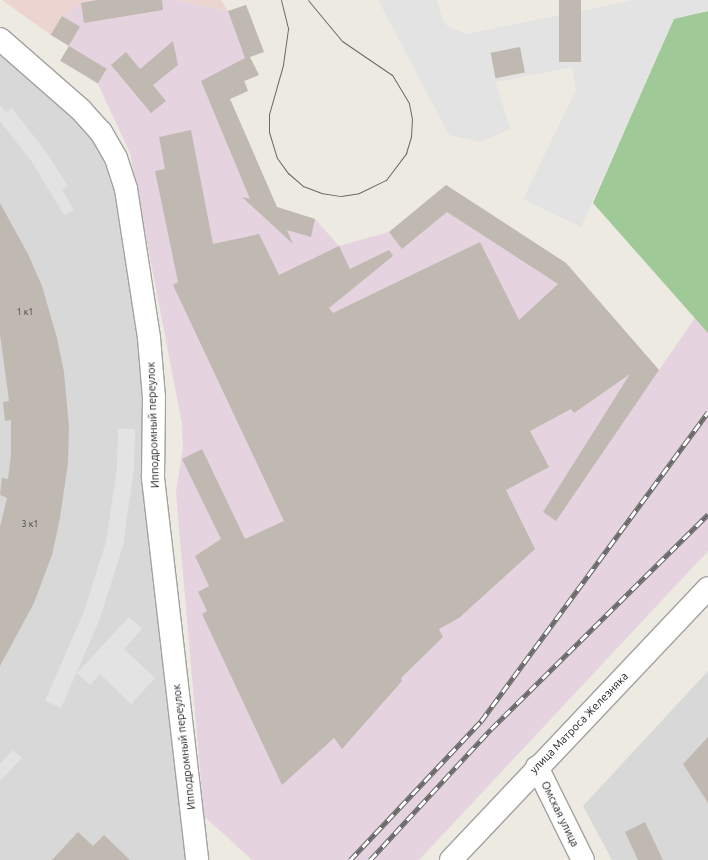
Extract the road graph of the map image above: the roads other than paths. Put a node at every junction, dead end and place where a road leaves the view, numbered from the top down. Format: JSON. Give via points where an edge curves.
{"nodes":[{"id":1,"x":0,"y":39,"type":"edge"},
{"id":2,"x":708,"y":588,"type":"edge"},
{"id":3,"x":537,"y":767,"type":"junction"},
{"id":4,"x":197,"y":860,"type":"edge"},
{"id":5,"x":451,"y":860,"type":"edge"},
{"id":6,"x":583,"y":860,"type":"edge"}],
"edges":[{"from":1,"to":4,"type":"street","name":"Ипподромный переулок","via":[[81,110],[101,132],[116,158],[126,189],[149,338],[154,397],[153,478]]},
{"from":2,"to":3,"type":"street","name":"улица Матроса Железняка"},
{"from":3,"to":5,"type":"street","name":"улица Матроса Железняка"},
{"from":3,"to":6,"type":"street","name":"Омская улица"}]}
